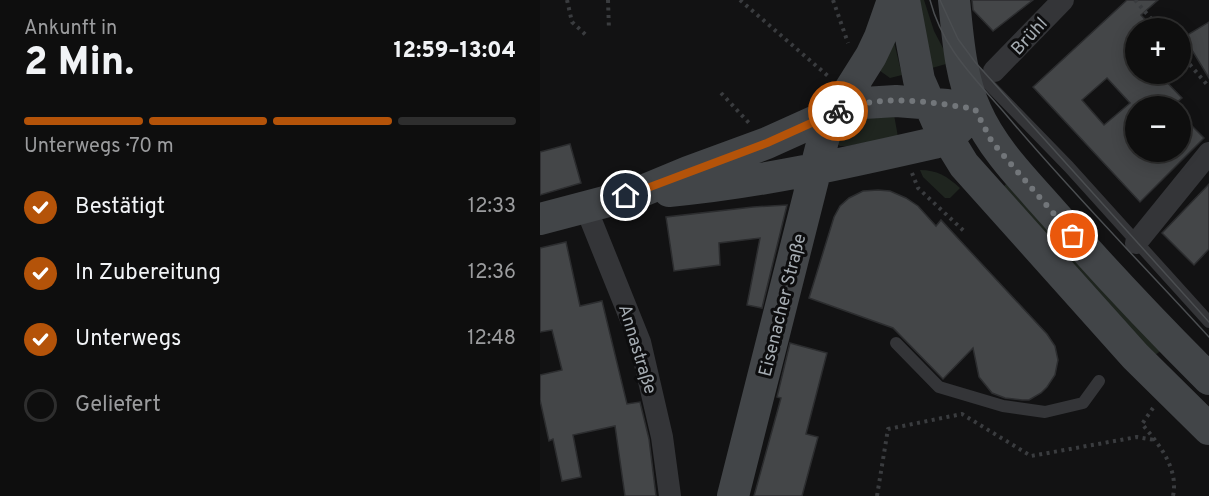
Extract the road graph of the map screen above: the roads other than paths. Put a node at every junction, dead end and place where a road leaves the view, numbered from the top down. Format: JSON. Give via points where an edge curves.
{"nodes":[{"id":1,"x":894,"y":0,"type":"edge"},
{"id":2,"x":904,"y":0,"type":"edge"},
{"id":3,"x":954,"y":0,"type":"edge"},
{"id":4,"x":1063,"y":0,"type":"edge"},
{"id":5,"x":959,"y":48,"type":"junction"},
{"id":6,"x":994,"y":71,"type":"dead end"},
{"id":7,"x":928,"y":103,"type":"junction"},
{"id":8,"x":975,"y":109,"type":"junction"},
{"id":9,"x":831,"y":114,"type":"junction"},
{"id":10,"x":947,"y":139,"type":"junction"},
{"id":11,"x":1209,"y":153,"type":"edge"},
{"id":12,"x":815,"y":169,"type":"junction"},
{"id":13,"x":635,"y":194,"type":"junction"},
{"id":14,"x":586,"y":208,"type":"junction"},
{"id":15,"x":540,"y":219,"type":"edge"},
{"id":16,"x":1136,"y":243,"type":"junction"},
{"id":17,"x":1209,"y":322,"type":"edge"},
{"id":18,"x":896,"y":343,"type":"dead end"},
{"id":19,"x":1209,"y":379,"type":"edge"},
{"id":20,"x":1099,"y":381,"type":"dead end"},
{"id":21,"x":1209,"y":429,"type":"edge"},
{"id":22,"x":670,"y":496,"type":"edge"},
{"id":23,"x":733,"y":496,"type":"edge"}],
"edges":[{"from":1,"to":9,"type":"main road","via":[[865,66]]},
{"from":2,"to":7,"type":"main road","via":[[916,69]]},
{"from":3,"to":5,"type":"main road"},
{"from":4,"to":6,"type":"street","name":"Brühl"},
{"from":5,"to":8,"type":"main road"},
{"from":5,"to":16,"type":"lane","via":[[970,65]]},
{"from":7,"to":8,"type":"main road"},
{"from":7,"to":9,"type":"main road","via":[[864,103]]},
{"from":7,"to":10,"type":"main road"},
{"from":8,"to":10,"type":"main road"},
{"from":8,"to":19,"type":"main road","via":[[991,140],[1010,164],[1102,268]]},
{"from":9,"to":12,"type":"main road","name":"Eisenacher Straße"},
{"from":9,"to":13,"type":"main road"},
{"from":10,"to":12,"type":"main road"},
{"from":10,"to":21,"type":"main road","via":[[971,174],[1049,262]]},
{"from":11,"to":16,"type":"street"},
{"from":12,"to":13,"type":"main road","via":[[718,187]]},
{"from":12,"to":23,"type":"main road","name":"Eisenacher Straße"},
{"from":13,"to":14,"type":"main road"},
{"from":14,"to":15,"type":"main road"},
{"from":14,"to":22,"type":"street","name":"Annastraße","via":[[640,342],[662,437]]},
{"from":16,"to":17,"type":"lane"},
{"from":18,"to":20,"type":"lane","via":[[939,387],[1003,406],[1045,412],[1083,403]]}]}
